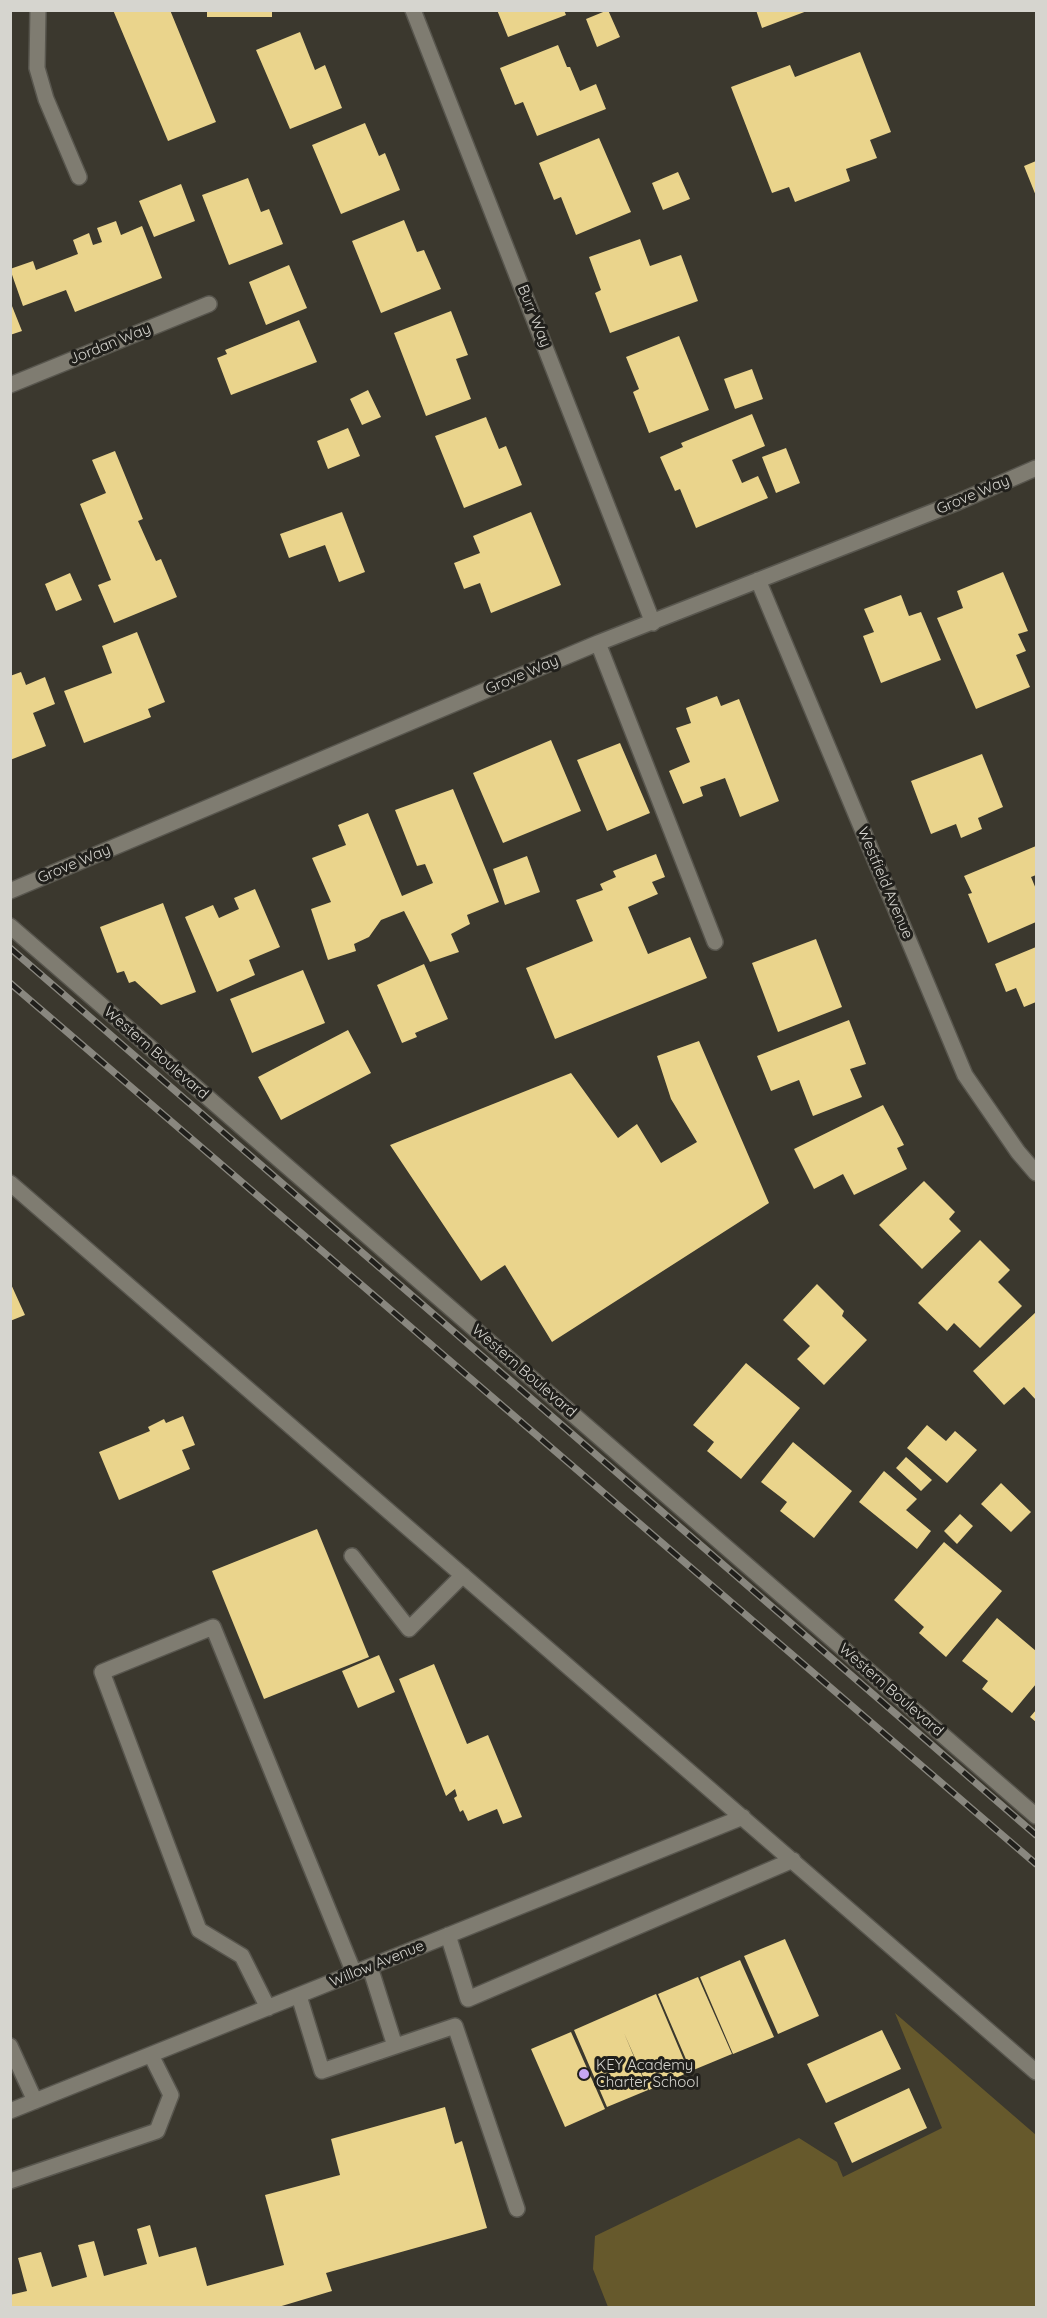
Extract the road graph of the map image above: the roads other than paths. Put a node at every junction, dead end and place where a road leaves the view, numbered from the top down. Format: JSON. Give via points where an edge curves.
{"nodes":[{"id":1,"x":38,"y":10,"type":"edge"},
{"id":2,"x":413,"y":10,"type":"edge"},
{"id":3,"x":79,"y":177,"type":"dead end"},
{"id":4,"x":208,"y":304,"type":"dead end"},
{"id":5,"x":10,"y":385,"type":"edge"},
{"id":6,"x":1036,"y":468,"type":"edge"},
{"id":7,"x":758,"y":579,"type":"junction"},
{"id":8,"x":653,"y":623,"type":"junction"},
{"id":9,"x":598,"y":643,"type":"junction"},
{"id":10,"x":10,"y":891,"type":"edge"},
{"id":11,"x":10,"y":926,"type":"edge"},
{"id":12,"x":715,"y":942,"type":"dead end"},
{"id":13,"x":1036,"y":1173,"type":"edge"},
{"id":14,"x":10,"y":1183,"type":"edge"},
{"id":15,"x":352,"y":1556,"type":"dead end"},
{"id":16,"x":463,"y":1575,"type":"junction"},
{"id":17,"x":1036,"y":1816,"type":"edge"},
{"id":18,"x":743,"y":1817,"type":"junction"},
{"id":19,"x":793,"y":1860,"type":"junction"},
{"id":20,"x":448,"y":1935,"type":"junction"},
{"id":21,"x":370,"y":1967,"type":"junction"},
{"id":22,"x":354,"y":1973,"type":"junction"},
{"id":23,"x":299,"y":1996,"type":"junction"},
{"id":24,"x":268,"y":2008,"type":"junction"},
{"id":25,"x":10,"y":2046,"type":"edge"},
{"id":26,"x":395,"y":2046,"type":"junction"},
{"id":27,"x":151,"y":2055,"type":"junction"},
{"id":28,"x":1036,"y":2072,"type":"edge"},
{"id":29,"x":35,"y":2101,"type":"junction"},
{"id":30,"x":10,"y":2111,"type":"edge"},
{"id":31,"x":10,"y":2181,"type":"edge"},
{"id":32,"x":517,"y":2208,"type":"dead end"}],
"edges":[{"from":1,"to":3,"type":"street","via":[[37,68]]},
{"from":2,"to":8,"type":"street","name":"Burr Way"},
{"from":4,"to":5,"type":"street","name":"Jordan Way"},
{"from":6,"to":7,"type":"street","name":"Grove Way"},
{"from":7,"to":8,"type":"street","name":"Grove Way"},
{"from":7,"to":13,"type":"street","name":"Westfield Avenue","via":[[965,1075]]},
{"from":8,"to":9,"type":"street","name":"Grove Way"},
{"from":9,"to":10,"type":"street","name":"Grove Way"},
{"from":9,"to":12,"type":"street"},
{"from":11,"to":17,"type":"street","name":"Western Boulevard"},
{"from":14,"to":16,"type":"street"},
{"from":15,"to":16,"type":"street","via":[[409,1629]]},
{"from":16,"to":18,"type":"street"},
{"from":18,"to":19,"type":"street"},
{"from":18,"to":20,"type":"street","name":"Willow Avenue"},
{"from":19,"to":20,"type":"street","via":[[468,2000]]},
{"from":19,"to":28,"type":"street"},
{"from":20,"to":21,"type":"street","name":"Willow Avenue"},
{"from":21,"to":22,"type":"street","name":"Willow Avenue"},
{"from":21,"to":26,"type":"street"},
{"from":22,"to":23,"type":"street","name":"Willow Avenue"},
{"from":22,"to":24,"type":"street","via":[[213,1627],[102,1672],[199,1930],[242,1956]]},
{"from":23,"to":24,"type":"street","name":"Willow Avenue"},
{"from":23,"to":26,"type":"street","via":[[322,2071]]},
{"from":24,"to":27,"type":"street","name":"Willow Avenue"},
{"from":25,"to":29,"type":"street"},
{"from":26,"to":32,"type":"street","via":[[455,2026]]},
{"from":27,"to":29,"type":"street","name":"Willow Avenue"},
{"from":27,"to":31,"type":"street","via":[[171,2095],[157,2131]]},
{"from":29,"to":30,"type":"street","name":"Willow Avenue"}]}
